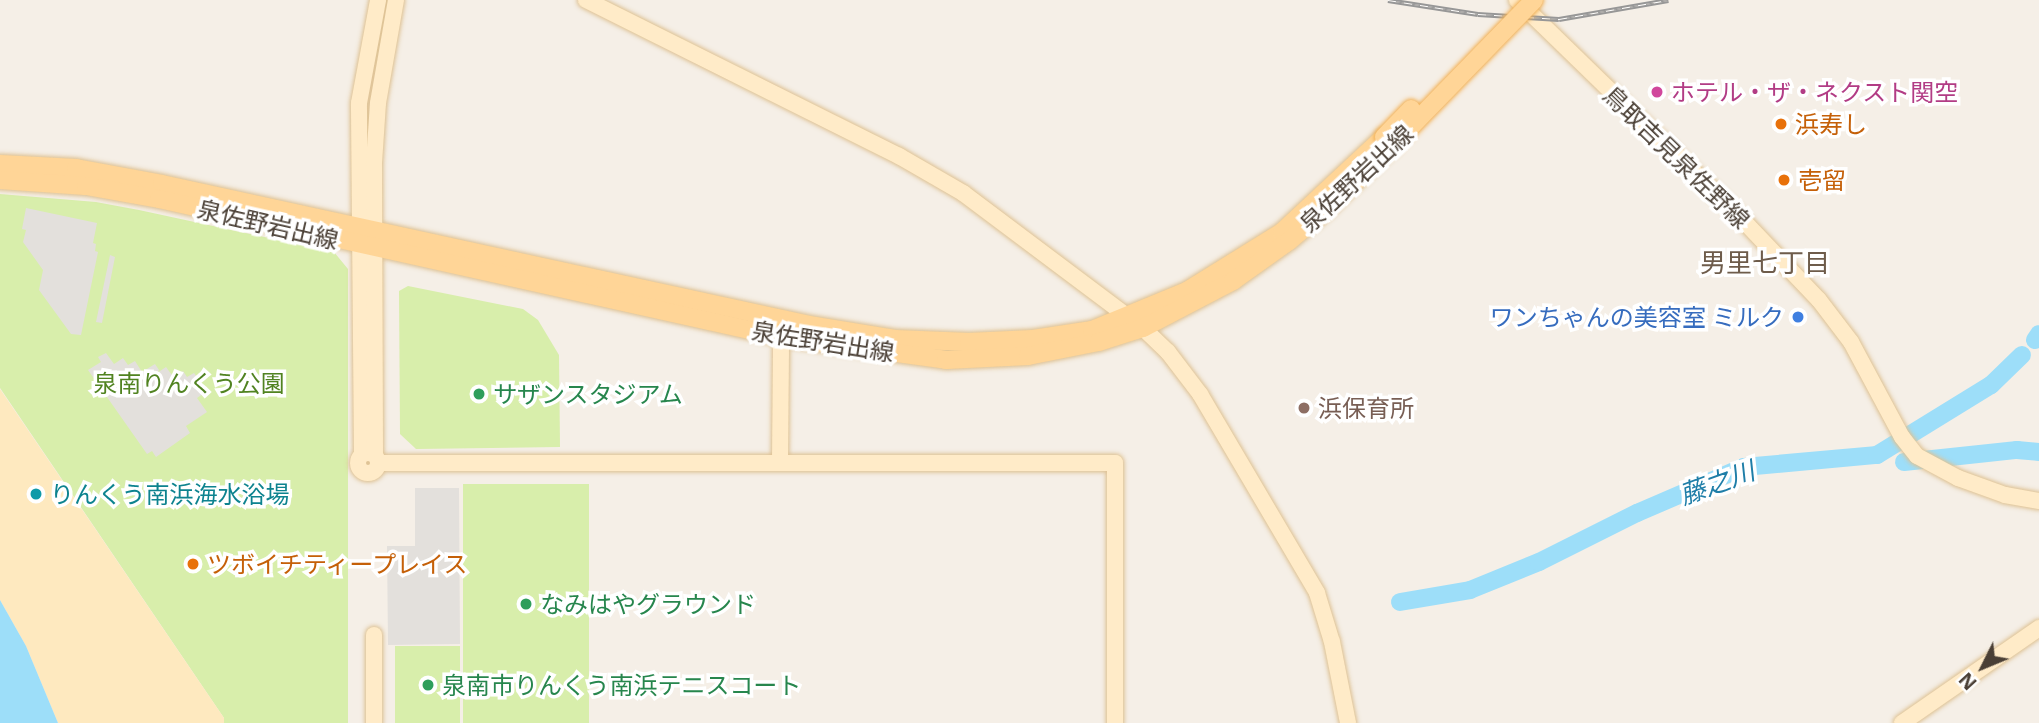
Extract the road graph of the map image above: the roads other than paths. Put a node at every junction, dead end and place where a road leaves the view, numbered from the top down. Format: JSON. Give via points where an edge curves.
{"nodes":[{"id":1,"x":378,"y":0,"type":"edge"},
{"id":2,"x":396,"y":0,"type":"edge"},
{"id":3,"x":586,"y":0,"type":"edge"},
{"id":4,"x":1517,"y":0,"type":"edge"},
{"id":5,"x":1534,"y":0,"type":"edge"},
{"id":6,"x":1389,"y":141,"type":"junction"},
{"id":7,"x":0,"y":164,"type":"edge"},
{"id":8,"x":0,"y":180,"type":"edge"},
{"id":9,"x":368,"y":236,"type":"junction"},
{"id":10,"x":1136,"y":322,"type":"junction"},
{"id":11,"x":781,"y":337,"type":"junction"},
{"id":12,"x":780,"y":462,"type":"junction"},
{"id":13,"x":2039,"y":501,"type":"edge"},
{"id":14,"x":2039,"y":628,"type":"edge"},
{"id":15,"x":374,"y":635,"type":"dead end"},
{"id":16,"x":374,"y":723,"type":"edge"},
{"id":17,"x":1115,"y":723,"type":"edge"},
{"id":18,"x":1348,"y":723,"type":"edge"},
{"id":19,"x":1902,"y":723,"type":"edge"}],
"edges":[{"from":1,"to":9,"type":"street","via":[[359,103]]},
{"from":2,"to":9,"type":"street","via":[[378,103]]},
{"from":3,"to":10,"type":"street","via":[[942,181]]},
{"from":4,"to":6,"type":"main road","name":"泉佐野岩出線","bridge":true},
{"from":4,"to":13,"type":"street","name":"鳥取吉見泉佐野線","via":[[1819,300],[1851,342],[1904,439],[1920,459],[2005,495]]},
{"from":5,"to":6,"type":"main road","name":"泉佐野岩出線","bridge":true},
{"from":6,"to":10,"type":"main road","name":"泉佐野岩出線","via":[[1282,232]]},
{"from":7,"to":9,"type":"main road","name":"泉佐野岩出線","via":[[76,168]]},
{"from":8,"to":9,"type":"main road","name":"泉佐野岩出線","via":[[86,186]]},
{"from":9,"to":10,"type":"main road","name":"泉佐野岩出線","via":[[895,339],[1033,340]]},
{"from":9,"to":11,"type":"main road","name":"泉佐野岩出線"},
{"from":9,"to":12,"type":"street","via":[[372,457]]},
{"from":10,"to":11,"type":"main road","name":"泉佐野岩出線","via":[[1099,342],[1028,355],[946,360]]},
{"from":10,"to":18,"type":"street","via":[[1168,352],[1200,394],[1311,583],[1332,642]]},
{"from":11,"to":12,"type":"street"},
{"from":12,"to":17,"type":"street","via":[[1115,463]]},
{"from":14,"to":19,"type":"street"},
{"from":15,"to":16,"type":"street"}]}
